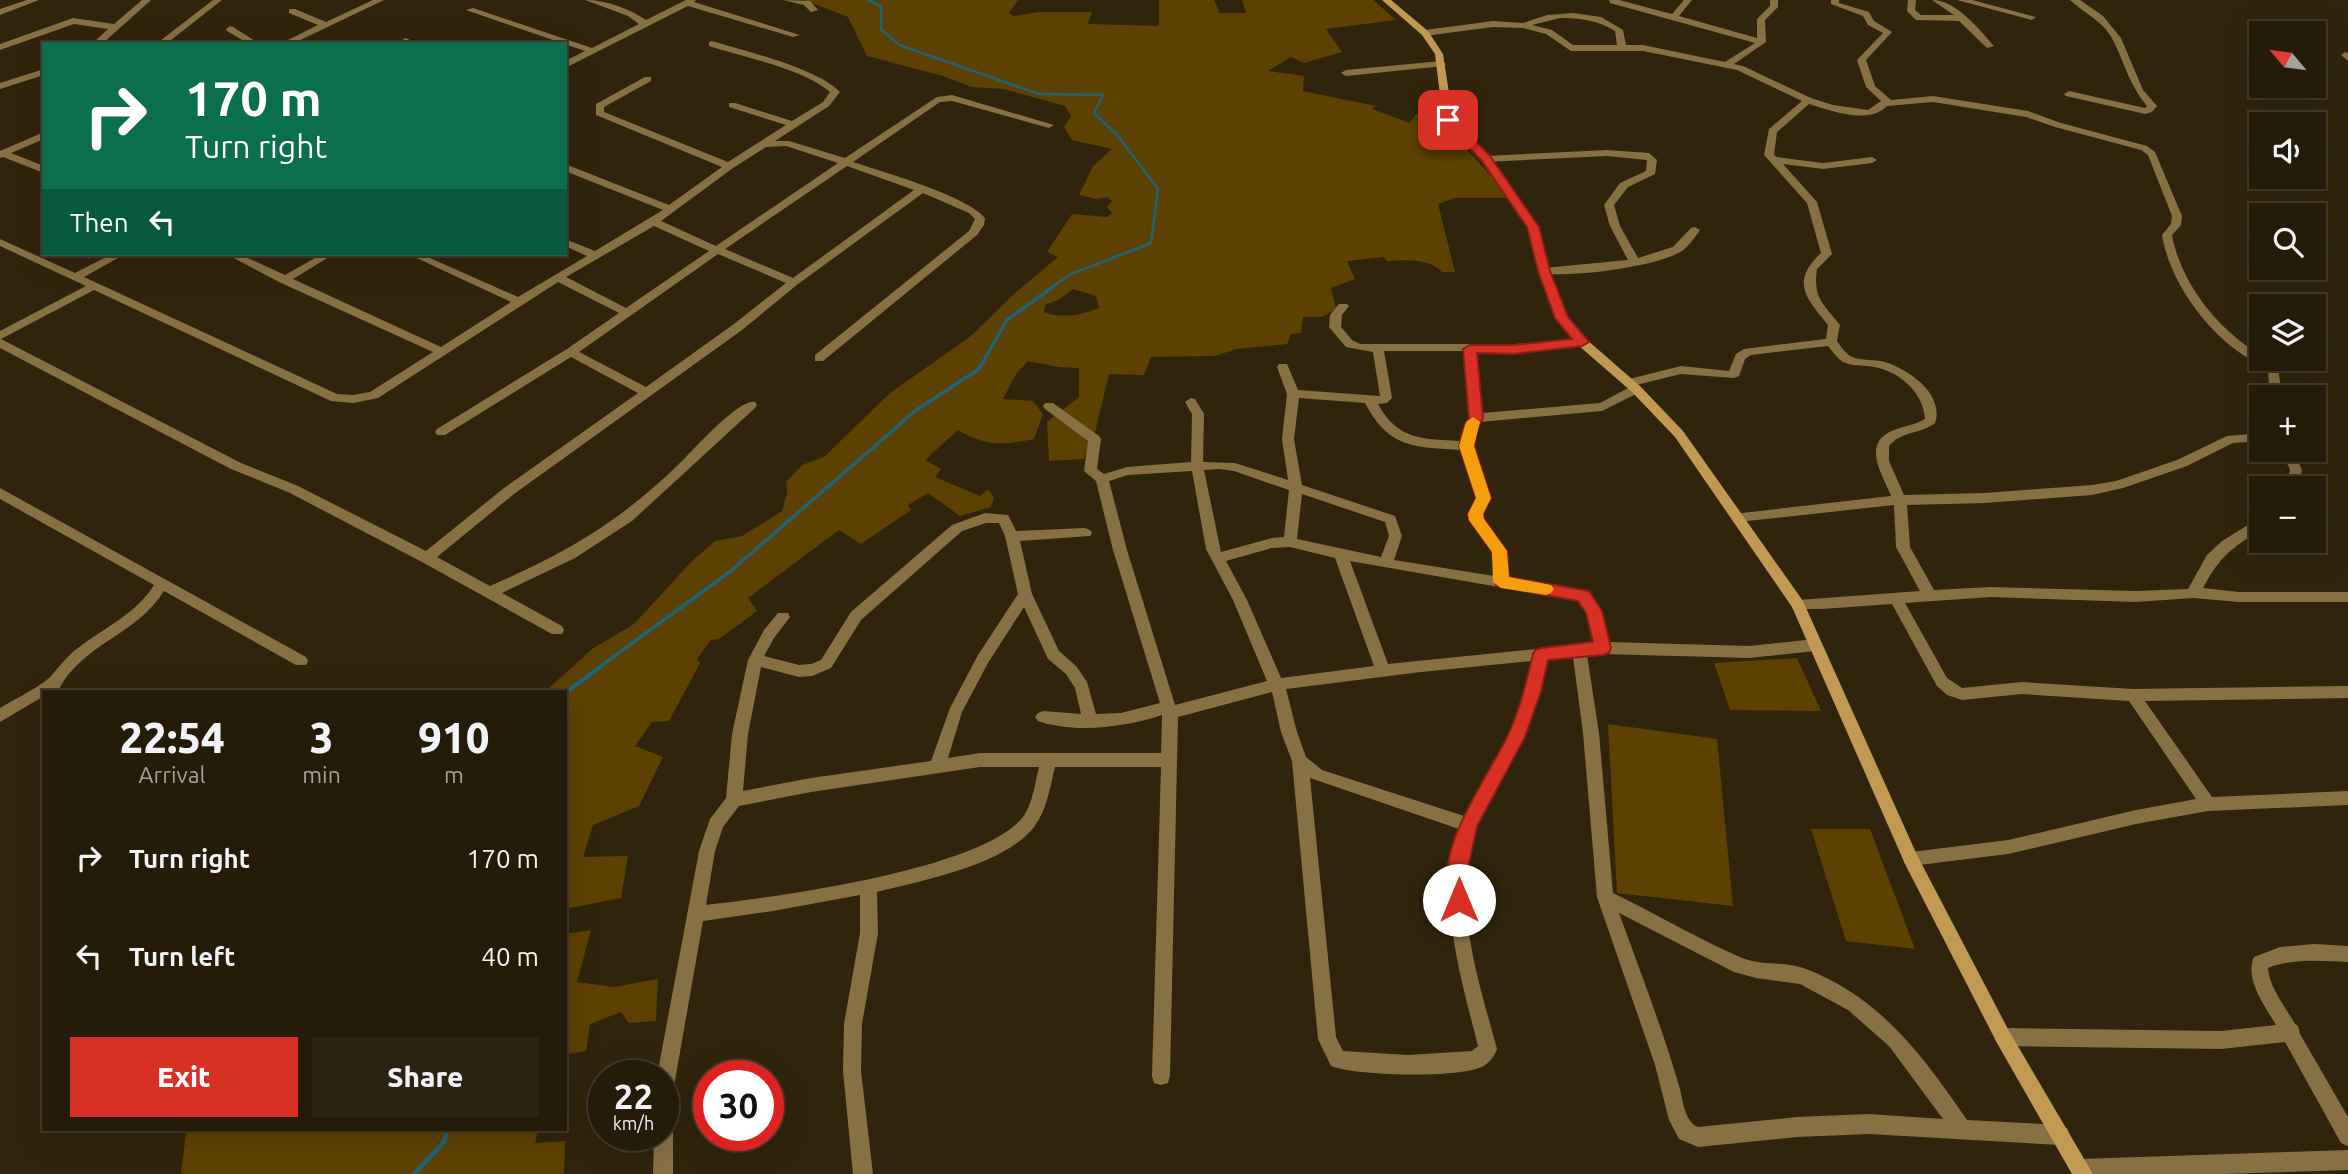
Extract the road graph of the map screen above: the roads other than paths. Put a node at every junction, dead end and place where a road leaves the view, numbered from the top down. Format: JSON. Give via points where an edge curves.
{"nodes":[{"id":1,"x":35,"y":0,"type":"edge"},
{"id":2,"x":148,"y":0,"type":"edge"},
{"id":3,"x":218,"y":0,"type":"edge"},
{"id":4,"x":380,"y":0,"type":"edge"},
{"id":5,"x":589,"y":0,"type":"edge"},
{"id":6,"x":787,"y":0,"type":"edge"},
{"id":7,"x":1688,"y":0,"type":"edge"},
{"id":8,"x":1774,"y":0,"type":"edge"},
{"id":9,"x":1835,"y":0,"type":"edge"},
{"id":10,"x":1912,"y":0,"type":"edge"},
{"id":11,"x":1936,"y":0,"type":"edge"},
{"id":12,"x":1961,"y":0,"type":"edge"},
{"id":13,"x":2074,"y":0,"type":"edge"},
{"id":14,"x":690,"y":1,"type":"edge"},
{"id":15,"x":1614,"y":1,"type":"edge"},
{"id":16,"x":1391,"y":2,"type":"edge"},
{"id":17,"x":470,"y":10,"type":"dead end"},
{"id":18,"x":814,"y":10,"type":"dead end"},
{"id":19,"x":292,"y":11,"type":"dead end"},
{"id":20,"x":0,"y":12,"type":"edge"},
{"id":21,"x":1587,"y":14,"type":"junction"},
{"id":22,"x":1674,"y":17,"type":"junction"},
{"id":23,"x":2032,"y":17,"type":"dead end"},
{"id":24,"x":1962,"y":18,"type":"junction"},
{"id":25,"x":645,"y":24,"type":"junction"},
{"id":26,"x":326,"y":25,"type":"junction"},
{"id":27,"x":1523,"y":26,"type":"junction"},
{"id":28,"x":114,"y":27,"type":"junction"},
{"id":29,"x":230,"y":29,"type":"dead end"},
{"id":30,"x":1424,"y":33,"type":"junction"},
{"id":31,"x":796,"y":35,"type":"dead end"},
{"id":32,"x":98,"y":42,"type":"edge"},
{"id":33,"x":163,"y":42,"type":"edge"},
{"id":34,"x":253,"y":42,"type":"edge"},
{"id":35,"x":288,"y":42,"type":"edge"},
{"id":36,"x":566,"y":42,"type":"edge"},
{"id":37,"x":567,"y":42,"type":"edge"},
{"id":38,"x":1762,"y":42,"type":"junction"},
{"id":39,"x":712,"y":44,"type":"dead end"},
{"id":40,"x":1990,"y":46,"type":"dead end"},
{"id":41,"x":0,"y":47,"type":"edge"},
{"id":42,"x":1622,"y":47,"type":"junction"},
{"id":43,"x":593,"y":51,"type":"junction"},
{"id":44,"x":567,"y":64,"type":"edge"},
{"id":45,"x":1441,"y":64,"type":"junction"},
{"id":46,"x":1727,"y":65,"type":"junction"},
{"id":47,"x":42,"y":73,"type":"edge"},
{"id":48,"x":1346,"y":73,"type":"dead end"},
{"id":49,"x":648,"y":79,"type":"dead end"},
{"id":50,"x":0,"y":86,"type":"edge"},
{"id":51,"x":2069,"y":94,"type":"dead end"},
{"id":52,"x":1808,"y":100,"type":"junction"},
{"id":53,"x":1888,"y":102,"type":"junction"},
{"id":54,"x":732,"y":106,"type":"dead end"},
{"id":55,"x":793,"y":125,"type":"junction"},
{"id":56,"x":1049,"y":125,"type":"dead end"},
{"id":57,"x":42,"y":136,"type":"edge"},
{"id":58,"x":765,"y":144,"type":"junction"},
{"id":59,"x":2,"y":155,"type":"edge"},
{"id":60,"x":1486,"y":159,"type":"junction"},
{"id":61,"x":1773,"y":160,"type":"junction"},
{"id":62,"x":1872,"y":160,"type":"dead end"},
{"id":63,"x":848,"y":163,"type":"junction"},
{"id":64,"x":729,"y":166,"type":"junction"},
{"id":65,"x":567,"y":168,"type":"edge"},
{"id":66,"x":42,"y":169,"type":"edge"},
{"id":67,"x":922,"y":189,"type":"junction"},
{"id":68,"x":668,"y":209,"type":"junction"},
{"id":69,"x":653,"y":222,"type":"junction"},
{"id":70,"x":1695,"y":230,"type":"dead end"},
{"id":71,"x":0,"y":242,"type":"edge"},
{"id":72,"x":567,"y":243,"type":"edge"},
{"id":73,"x":718,"y":250,"type":"junction"},
{"id":74,"x":595,"y":255,"type":"junction"},
{"id":75,"x":116,"y":256,"type":"edge"},
{"id":76,"x":235,"y":256,"type":"edge"},
{"id":77,"x":325,"y":256,"type":"edge"},
{"id":78,"x":417,"y":256,"type":"edge"},
{"id":79,"x":1634,"y":261,"type":"junction"},
{"id":80,"x":1544,"y":271,"type":"junction"},
{"id":81,"x":77,"y":276,"type":"junction"},
{"id":82,"x":558,"y":276,"type":"junction"},
{"id":83,"x":283,"y":280,"type":"junction"},
{"id":84,"x":794,"y":282,"type":"junction"},
{"id":85,"x":96,"y":285,"type":"junction"},
{"id":86,"x":519,"y":302,"type":"junction"},
{"id":87,"x":1343,"y":306,"type":"dead end"},
{"id":88,"x":627,"y":313,"type":"junction"},
{"id":89,"x":0,"y":336,"type":"edge"},
{"id":90,"x":1582,"y":342,"type":"junction"},
{"id":91,"x":1831,"y":342,"type":"junction"},
{"id":92,"x":0,"y":343,"type":"edge"},
{"id":93,"x":1378,"y":348,"type":"junction"},
{"id":94,"x":1470,"y":349,"type":"junction"},
{"id":95,"x":443,"y":352,"type":"junction"},
{"id":96,"x":571,"y":352,"type":"junction"},
{"id":97,"x":819,"y":358,"type":"dead end"},
{"id":98,"x":1283,"y":367,"type":"dead end"},
{"id":99,"x":2275,"y":385,"type":"edge"},
{"id":100,"x":1633,"y":386,"type":"junction"},
{"id":101,"x":646,"y":391,"type":"junction"},
{"id":102,"x":1293,"y":394,"type":"junction"},
{"id":103,"x":1370,"y":400,"type":"junction"},
{"id":104,"x":1191,"y":402,"type":"dead end"},
{"id":105,"x":751,"y":405,"type":"dead end"},
{"id":106,"x":1049,"y":406,"type":"dead end"},
{"id":107,"x":1476,"y":418,"type":"junction"},
{"id":108,"x":441,"y":432,"type":"dead end"},
{"id":109,"x":2249,"y":438,"type":"edge"},
{"id":110,"x":1467,"y":446,"type":"junction"},
{"id":111,"x":1197,"y":466,"type":"junction"},
{"id":112,"x":1102,"y":480,"type":"junction"},
{"id":113,"x":1296,"y":488,"type":"junction"},
{"id":114,"x":0,"y":493,"type":"edge"},
{"id":115,"x":1900,"y":500,"type":"junction"},
{"id":116,"x":1738,"y":517,"type":"junction"},
{"id":117,"x":2249,"y":530,"type":"edge"},
{"id":118,"x":1085,"y":533,"type":"dead end"},
{"id":119,"x":1012,"y":536,"type":"junction"},
{"id":120,"x":1290,"y":542,"type":"junction"},
{"id":121,"x":1341,"y":556,"type":"junction"},
{"id":122,"x":427,"y":558,"type":"junction"},
{"id":123,"x":1218,"y":558,"type":"junction"},
{"id":124,"x":1385,"y":563,"type":"junction"},
{"id":125,"x":1501,"y":582,"type":"junction"},
{"id":126,"x":161,"y":585,"type":"junction"},
{"id":127,"x":488,"y":593,"type":"junction"},
{"id":128,"x":2193,"y":593,"type":"junction"},
{"id":129,"x":1025,"y":594,"type":"junction"},
{"id":130,"x":1929,"y":594,"type":"junction"},
{"id":131,"x":2348,"y":597,"type":"edge"},
{"id":132,"x":1896,"y":599,"type":"junction"},
{"id":133,"x":1798,"y":606,"type":"junction"},
{"id":134,"x":783,"y":617,"type":"dead end"},
{"id":135,"x":557,"y":630,"type":"dead end"},
{"id":136,"x":1815,"y":645,"type":"junction"},
{"id":137,"x":1603,"y":648,"type":"junction"},
{"id":138,"x":1579,"y":650,"type":"junction"},
{"id":139,"x":1541,"y":654,"type":"junction"},
{"id":140,"x":755,"y":660,"type":"junction"},
{"id":141,"x":301,"y":661,"type":"dead end"},
{"id":142,"x":1383,"y":670,"type":"junction"},
{"id":143,"x":1274,"y":685,"type":"junction"},
{"id":144,"x":53,"y":686,"type":"edge"},
{"id":145,"x":42,"y":692,"type":"edge"},
{"id":146,"x":2348,"y":692,"type":"edge"},
{"id":147,"x":2133,"y":695,"type":"junction"},
{"id":148,"x":1169,"y":710,"type":"junction"},
{"id":149,"x":0,"y":716,"type":"edge"},
{"id":150,"x":1043,"y":718,"type":"dead end"},
{"id":151,"x":1090,"y":722,"type":"junction"},
{"id":152,"x":1049,"y":760,"type":"junction"},
{"id":153,"x":1167,"y":760,"type":"junction"},
{"id":154,"x":1300,"y":761,"type":"junction"},
{"id":155,"x":937,"y":767,"type":"junction"},
{"id":156,"x":2348,"y":799,"type":"edge"},
{"id":157,"x":734,"y":800,"type":"junction"},
{"id":158,"x":2208,"y":804,"type":"junction"},
{"id":159,"x":1468,"y":825,"type":"junction"},
{"id":160,"x":1911,"y":859,"type":"junction"},
{"id":161,"x":868,"y":886,"type":"junction"},
{"id":162,"x":1605,"y":897,"type":"junction"},
{"id":163,"x":697,"y":914,"type":"junction"},
{"id":164,"x":2348,"y":954,"type":"edge"},
{"id":165,"x":2292,"y":1032,"type":"junction"},
{"id":166,"x":2003,"y":1037,"type":"junction"},
{"id":167,"x":1161,"y":1076,"type":"dead end"},
{"id":168,"x":1962,"y":1130,"type":"junction"},
{"id":169,"x":2060,"y":1135,"type":"junction"},
{"id":170,"x":2348,"y":1136,"type":"edge"},
{"id":171,"x":2348,"y":1160,"type":"edge"},
{"id":172,"x":2081,"y":1171,"type":"edge"},
{"id":173,"x":663,"y":1174,"type":"edge"},
{"id":174,"x":863,"y":1174,"type":"edge"}],
"edges":[{"from":1,"to":20,"type":"street"},
{"from":2,"to":28,"type":"street"},
{"from":3,"to":33,"type":"street"},
{"from":4,"to":26,"type":"street"},
{"from":5,"to":25,"type":"street","via":[[631,14]]},
{"from":6,"to":18,"type":"street","via":[[807,3]]},
{"from":7,"to":22,"type":"street"},
{"from":8,"to":38,"type":"street","via":[[1774,7],[1761,17]]},
{"from":9,"to":53,"type":"street","via":[[1835,4],[1866,14],[1871,23],[1888,33],[1861,60],[1871,87]]},
{"from":10,"to":24,"type":"street","via":[[1912,11],[1919,18]]},
{"from":11,"to":24,"type":"street"},
{"from":12,"to":23,"type":"street"},
{"from":13,"to":51,"type":"street","via":[[2100,18],[2118,40],[2139,91],[2152,106],[2145,111]]},
{"from":14,"to":25,"type":"street"},
{"from":14,"to":31,"type":"street"},
{"from":15,"to":21,"type":"street"},
{"from":15,"to":22,"type":"street"},
{"from":16,"to":30,"type":"street"},
{"from":17,"to":36,"type":"street"},
{"from":19,"to":26,"type":"street"},
{"from":21,"to":27,"type":"street","via":[[1536,20]]},
{"from":21,"to":42,"type":"street","via":[[1619,30]]},
{"from":22,"to":38,"type":"street"},
{"from":24,"to":40,"type":"street"},
{"from":25,"to":43,"type":"street"},
{"from":26,"to":35,"type":"street"},
{"from":27,"to":30,"type":"street","via":[[1493,24]]},
{"from":27,"to":42,"type":"street","via":[[1549,32],[1571,48]]},
{"from":28,"to":32,"type":"street"},
{"from":28,"to":41,"type":"street","via":[[73,21]]},
{"from":29,"to":34,"type":"street"},
{"from":30,"to":45,"type":"street"},
{"from":37,"to":43,"type":"street"},
{"from":38,"to":46,"type":"street"},
{"from":39,"to":55,"type":"street","via":[[831,87],[835,92],[831,99]]},
{"from":42,"to":46,"type":"street"},
{"from":43,"to":44,"type":"street"},
{"from":45,"to":48,"type":"street"},
{"from":45,"to":60,"type":"street","via":[[1448,120]]},
{"from":46,"to":52,"type":"street","via":[[1752,71]]},
{"from":47,"to":50,"type":"street"},
{"from":49,"to":64,"type":"street","via":[[599,107],[598,113]]},
{"from":52,"to":53,"type":"street","via":[[1868,113]]},
{"from":52,"to":61,"type":"street","via":[[1772,131],[1769,155]]},
{"from":53,"to":99,"type":"street","via":[[1933,99],[2028,114],[2149,151],[2177,216],[2167,235],[2175,268],[2227,335],[2274,370]]},
{"from":54,"to":55,"type":"street"},
{"from":55,"to":58,"type":"street"},
{"from":56,"to":63,"type":"street","via":[[944,97]]},
{"from":57,"to":59,"type":"street"},
{"from":58,"to":63,"type":"street","via":[[786,142]]},
{"from":58,"to":64,"type":"street"},
{"from":59,"to":66,"type":"street"},
{"from":60,"to":79,"type":"street","via":[[1607,153],[1649,156],[1651,172],[1624,185],[1609,205]]},
{"from":60,"to":80,"type":"street","via":[[1533,227]]},
{"from":61,"to":62,"type":"street","via":[[1823,166]]},
{"from":61,"to":91,"type":"street","via":[[1815,209],[1827,254],[1812,268],[1811,293],[1816,308],[1834,325]]},
{"from":63,"to":67,"type":"street"},
{"from":63,"to":73,"type":"street"},
{"from":64,"to":68,"type":"street"},
{"from":65,"to":68,"type":"street"},
{"from":67,"to":84,"type":"street"},
{"from":67,"to":97,"type":"street","via":[[973,211],[980,218],[979,225]]},
{"from":68,"to":69,"type":"street"},
{"from":69,"to":73,"type":"street"},
{"from":69,"to":74,"type":"street"},
{"from":70,"to":79,"type":"street","via":[[1679,248]]},
{"from":71,"to":81,"type":"street"},
{"from":72,"to":74,"type":"street"},
{"from":73,"to":84,"type":"street"},
{"from":73,"to":88,"type":"street"},
{"from":74,"to":82,"type":"street"},
{"from":75,"to":81,"type":"street"},
{"from":76,"to":83,"type":"street"},
{"from":77,"to":83,"type":"street"},
{"from":78,"to":86,"type":"street"},
{"from":79,"to":80,"type":"street"},
{"from":80,"to":90,"type":"street","via":[[1562,318]]},
{"from":81,"to":85,"type":"street"},
{"from":82,"to":86,"type":"street"},
{"from":82,"to":88,"type":"street"},
{"from":83,"to":95,"type":"street"},
{"from":84,"to":101,"type":"street"},
{"from":85,"to":89,"type":"street"},
{"from":85,"to":95,"type":"street","via":[[335,398],[380,393]]},
{"from":86,"to":95,"type":"street"},
{"from":87,"to":93,"type":"street","via":[[1334,321],[1345,341],[1365,349]]},
{"from":88,"to":96,"type":"street"},
{"from":90,"to":94,"type":"street"},
{"from":90,"to":100,"type":"street"},
{"from":91,"to":100,"type":"street","via":[[1748,352],[1730,376],[1681,370]]},
{"from":91,"to":115,"type":"street","via":[[1847,359],[1900,373],[1925,395],[1932,410],[1927,424],[1885,441],[1884,467]]},
{"from":92,"to":122,"type":"street","via":[[236,466],[293,489]]},
{"from":93,"to":94,"type":"street"},
{"from":93,"to":103,"type":"street","via":[[1386,398]]},
{"from":94,"to":107,"type":"street"},
{"from":96,"to":101,"type":"street"},
{"from":96,"to":108,"type":"street"},
{"from":98,"to":102,"type":"street"},
{"from":100,"to":107,"type":"street","via":[[1602,407]]},
{"from":100,"to":116,"type":"street","via":[[1679,434]]},
{"from":101,"to":122,"type":"street","via":[[509,491]]},
{"from":102,"to":103,"type":"street"},
{"from":102,"to":113,"type":"street","via":[[1288,439]]},
{"from":103,"to":110,"type":"street","via":[[1380,422],[1407,441]]},
{"from":104,"to":111,"type":"street","via":[[1198,414]]},
{"from":105,"to":127,"type":"street","via":[[645,504],[599,538]]},
{"from":106,"to":112,"type":"street","via":[[1094,439],[1090,471]]},
{"from":107,"to":110,"type":"street"},
{"from":109,"to":115,"type":"street","via":[[2231,439],[2182,463],[2092,490]]},
{"from":110,"to":125,"type":"street","via":[[1484,498],[1477,520],[1499,551]]},
{"from":111,"to":112,"type":"street","via":[[1127,471]]},
{"from":111,"to":113,"type":"street","via":[[1235,467]]},
{"from":111,"to":123,"type":"street","via":[[1210,540]]},
{"from":112,"to":148,"type":"street"},
{"from":113,"to":120,"type":"street"},
{"from":113,"to":124,"type":"street","via":[[1390,519],[1397,538]]},
{"from":114,"to":126,"type":"street"},
{"from":115,"to":116,"type":"street"},
{"from":115,"to":130,"type":"street","via":[[1903,547]]},
{"from":116,"to":133,"type":"street"},
{"from":117,"to":128,"type":"street","via":[[2212,559]]},
{"from":118,"to":119,"type":"street"},
{"from":119,"to":129,"type":"street"},
{"from":119,"to":140,"type":"street","via":[[1003,519],[996,516],[957,528],[856,616],[826,664],[799,671]]},
{"from":120,"to":121,"type":"street"},
{"from":120,"to":123,"type":"street"},
{"from":121,"to":124,"type":"street"},
{"from":121,"to":142,"type":"street"},
{"from":122,"to":127,"type":"street"},
{"from":123,"to":143,"type":"street"},
{"from":124,"to":125,"type":"street"},
{"from":125,"to":137,"type":"street","via":[[1583,596],[1594,611]]},
{"from":126,"to":141,"type":"street"},
{"from":126,"to":144,"type":"street","via":[[149,604],[63,668]]},
{"from":127,"to":135,"type":"street"},
{"from":128,"to":130,"type":"street"},
{"from":128,"to":131,"type":"street"},
{"from":129,"to":151,"type":"street","via":[[1053,655],[1082,686]]},
{"from":129,"to":155,"type":"street","via":[[955,712]]},
{"from":130,"to":132,"type":"street"},
{"from":132,"to":133,"type":"street"},
{"from":132,"to":147,"type":"street","via":[[1942,682],[1952,691],[1979,695],[2022,688]]},
{"from":133,"to":136,"type":"street"},
{"from":134,"to":140,"type":"street"},
{"from":136,"to":137,"type":"street","via":[[1749,652]]},
{"from":136,"to":160,"type":"street"},
{"from":137,"to":138,"type":"street"},
{"from":138,"to":139,"type":"street"},
{"from":138,"to":162,"type":"street"},
{"from":139,"to":142,"type":"street"},
{"from":139,"to":159,"type":"street","via":[[1533,691],[1509,753]]},
{"from":140,"to":157,"type":"street","via":[[740,733]]},
{"from":142,"to":143,"type":"street"},
{"from":143,"to":148,"type":"street"},
{"from":143,"to":154,"type":"street"},
{"from":145,"to":149,"type":"street"},
{"from":146,"to":147,"type":"street"},
{"from":147,"to":158,"type":"street"},
{"from":148,"to":151,"type":"street"},
{"from":148,"to":153,"type":"street"},
{"from":150,"to":151,"type":"street"},
{"from":152,"to":153,"type":"street"},
{"from":152,"to":155,"type":"street","via":[[980,760]]},
{"from":152,"to":161,"type":"street","via":[[1034,811],[1024,828],[956,865]]},
{"from":153,"to":167,"type":"street"},
{"from":154,"to":159,"type":"street","via":[[1317,775]]},
{"from":154,"to":159,"type":"street","via":[[1327,1040],[1338,1059],[1456,1062],[1477,1059],[1488,1049],[1463,953],[1457,873]]},
{"from":155,"to":157,"type":"street"},
{"from":156,"to":158,"type":"street"},
{"from":157,"to":163,"type":"street","via":[[716,824],[707,851]]},
{"from":158,"to":160,"type":"street","via":[[2008,847]]},
{"from":160,"to":166,"type":"street"},
{"from":161,"to":163,"type":"street"},
{"from":161,"to":174,"type":"street","via":[[869,933],[853,1024],[852,1071]]},
{"from":162,"to":168,"type":"street","via":[[1740,966],[1756,972],[1800,975],[1857,1003],[1917,1063]]},
{"from":162,"to":168,"type":"street","via":[[1686,1132],[1698,1137],[1869,1124]]},
{"from":163,"to":173,"type":"street","via":[[664,1092]]},
{"from":164,"to":165,"type":"street","via":[[2308,953],[2270,957],[2260,963],[2266,990]]},
{"from":165,"to":166,"type":"street","via":[[2221,1040]]},
{"from":165,"to":170,"type":"street"},
{"from":166,"to":169,"type":"street"},
{"from":168,"to":169,"type":"street"},
{"from":169,"to":172,"type":"street"},
{"from":171,"to":172,"type":"street"}]}
